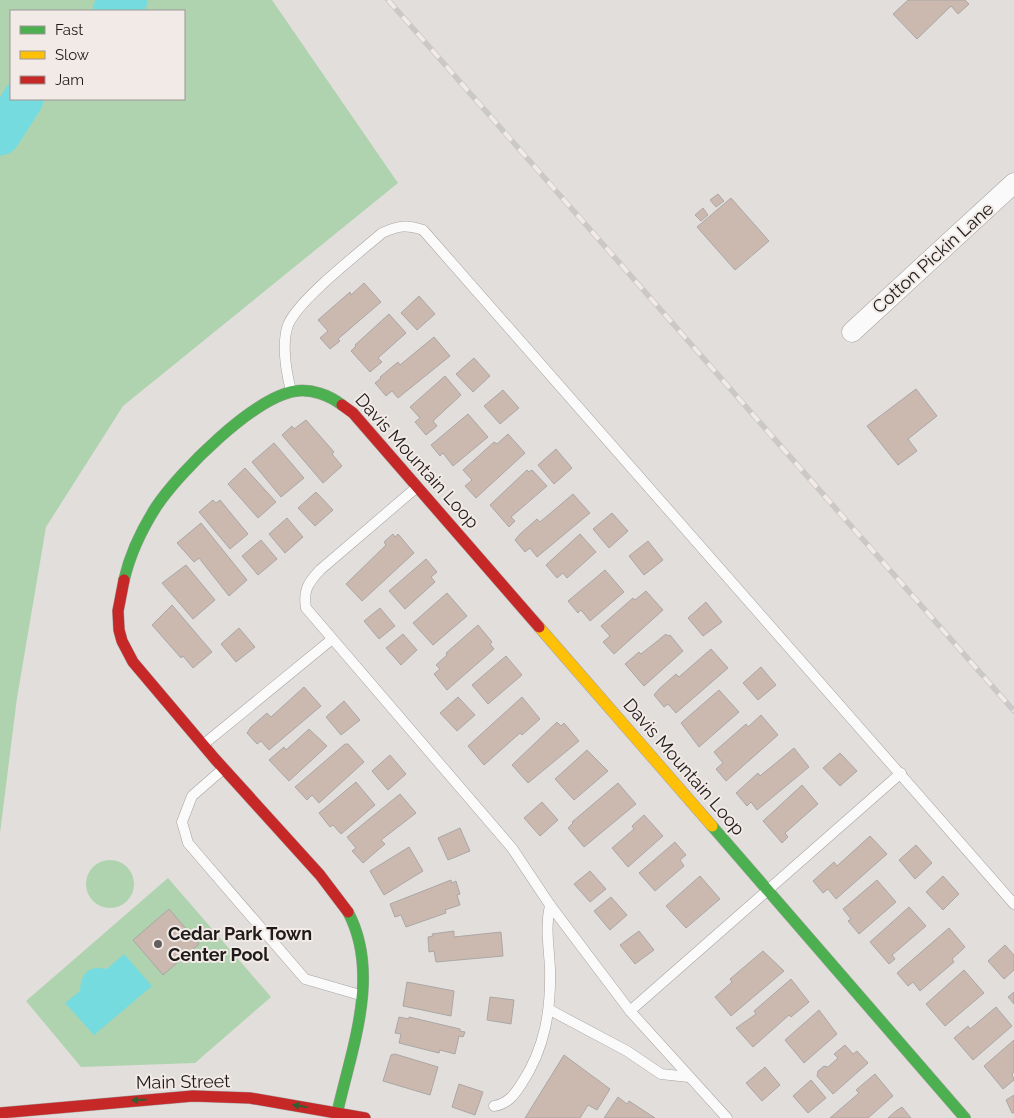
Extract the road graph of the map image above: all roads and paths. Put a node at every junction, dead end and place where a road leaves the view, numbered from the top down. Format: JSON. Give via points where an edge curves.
{"nodes":[{"id":1,"x":1014,"y":183,"type":"edge"},
{"id":2,"x":852,"y":332,"type":"dead end"},
{"id":3,"x":291,"y":392,"type":"junction"},
{"id":4,"x":418,"y":487,"type":"junction"},
{"id":5,"x":331,"y":640,"type":"junction"},
{"id":6,"x":202,"y":745,"type":"junction"},
{"id":7,"x":224,"y":768,"type":"junction"},
{"id":8,"x":901,"y":773,"type":"junction"},
{"id":9,"x":768,"y":891,"type":"junction"},
{"id":10,"x":1014,"y":904,"type":"edge"},
{"id":11,"x":550,"y":905,"type":"junction"},
{"id":12,"x":362,"y":995,"type":"junction"},
{"id":13,"x":550,"y":1010,"type":"junction"},
{"id":14,"x":630,"y":1011,"type":"junction"},
{"id":15,"x":689,"y":1077,"type":"junction"},
{"id":16,"x":494,"y":1106,"type":"dead end"},
{"id":17,"x":0,"y":1113,"type":"edge"},
{"id":18,"x":337,"y":1115,"type":"edge"},
{"id":19,"x":366,"y":1118,"type":"edge"},
{"id":20,"x":727,"y":1118,"type":"edge"},
{"id":21,"x":965,"y":1118,"type":"edge"}],
"edges":[{"from":1,"to":2,"type":"street","name":"Cotton Pickin Lane"},
{"from":3,"to":4,"type":"street","name":"Davis Mountain Loop","via":[[312,390],[340,401]]},
{"from":3,"to":6,"type":"street","name":"Davis Mountain Loop","via":[[266,402],[179,478],[144,530],[128,566],[118,603],[119,631],[131,659]]},
{"from":3,"to":8,"type":"lane","via":[[286,368],[287,328],[301,305],[382,233],[409,224],[423,230]]},
{"from":4,"to":5,"type":"lane","via":[[310,581],[304,595],[306,608]]},
{"from":4,"to":9,"type":"street","name":"Davis Mountain Loop"},
{"from":5,"to":6,"type":"lane"},
{"from":5,"to":11,"type":"lane","via":[[512,848]]},
{"from":6,"to":7,"type":"street","name":"Davis Mountain Loop"},
{"from":7,"to":12,"type":"street","name":"Davis Mountain Loop","via":[[330,886],[348,915],[360,939],[364,968]]},
{"from":7,"to":12,"type":"lane","via":[[192,796],[182,822],[188,843],[305,979]]},
{"from":8,"to":9,"type":"lane"},
{"from":8,"to":10,"type":"lane"},
{"from":9,"to":14,"type":"lane"},
{"from":9,"to":21,"type":"street","name":"Davis Mountain Loop"},
{"from":11,"to":13,"type":"lane","via":[[546,925]]},
{"from":11,"to":14,"type":"lane"},
{"from":12,"to":18,"type":"street","name":"Davis Mountain Loop"},
{"from":13,"to":15,"type":"lane","via":[[627,1051],[661,1074]]},
{"from":13,"to":16,"type":"lane","via":[[530,1071],[515,1094],[503,1105]]},
{"from":14,"to":15,"type":"lane"},
{"from":15,"to":20,"type":"lane"},
{"from":18,"to":17,"type":"street","name":"Main Street","one_way":true,"via":[[250,1098],[193,1096]]},
{"from":18,"to":19,"type":"street","name":"Main Street"}]}
